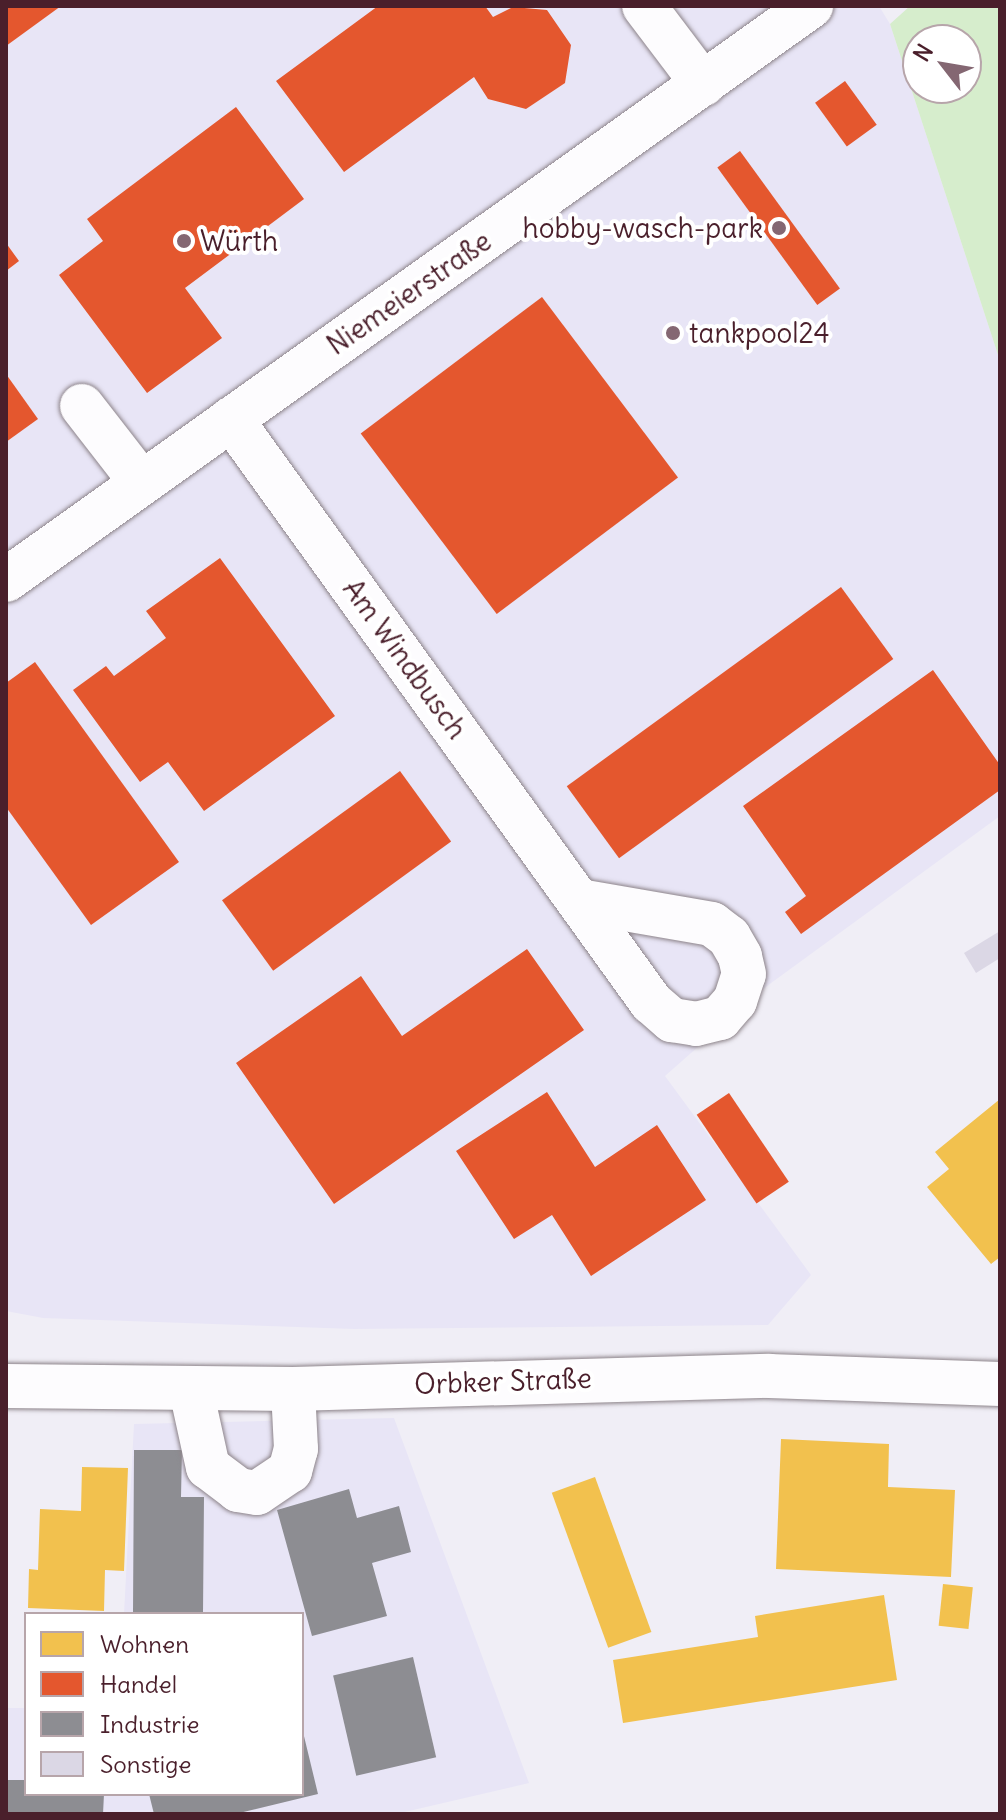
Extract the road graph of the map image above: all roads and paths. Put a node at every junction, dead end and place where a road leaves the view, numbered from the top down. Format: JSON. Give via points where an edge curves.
{"nodes":[{"id":1,"x":644,"y":6,"type":"edge"},
{"id":2,"x":811,"y":6,"type":"edge"},
{"id":3,"x":703,"y":84,"type":"junction"},
{"id":4,"x":82,"y":406,"type":"dead end"},
{"id":5,"x":231,"y":419,"type":"junction"},
{"id":6,"x":141,"y":482,"type":"junction"},
{"id":7,"x":6,"y":580,"type":"edge"},
{"id":8,"x":579,"y":901,"type":"dead end"},
{"id":9,"x":1000,"y":1384,"type":"edge"},
{"id":10,"x":6,"y":1386,"type":"edge"},
{"id":11,"x":293,"y":1389,"type":"junction"},
{"id":12,"x":191,"y":1390,"type":"junction"}],
"edges":[{"from":1,"to":3,"type":"street"},
{"from":2,"to":3,"type":"street","name":"Niemeierstraße"},
{"from":3,"to":5,"type":"street","name":"Niemeierstraße"},
{"from":4,"to":6,"type":"street"},
{"from":5,"to":6,"type":"street","name":"Niemeierstraße"},
{"from":5,"to":8,"type":"street","name":"Am Windbusch"},
{"from":6,"to":7,"type":"street","name":"Niemeierstraße"},
{"from":9,"to":11,"type":"street","name":"Orbker Straße","via":[[769,1376]]},
{"from":10,"to":12,"type":"street","name":"Orbker Straße"},
{"from":11,"to":12,"type":"street","name":"Orbker Straße"},
{"from":11,"to":12,"type":"street","via":[[296,1449],[290,1471],[257,1493],[238,1490],[208,1467]]}]}
